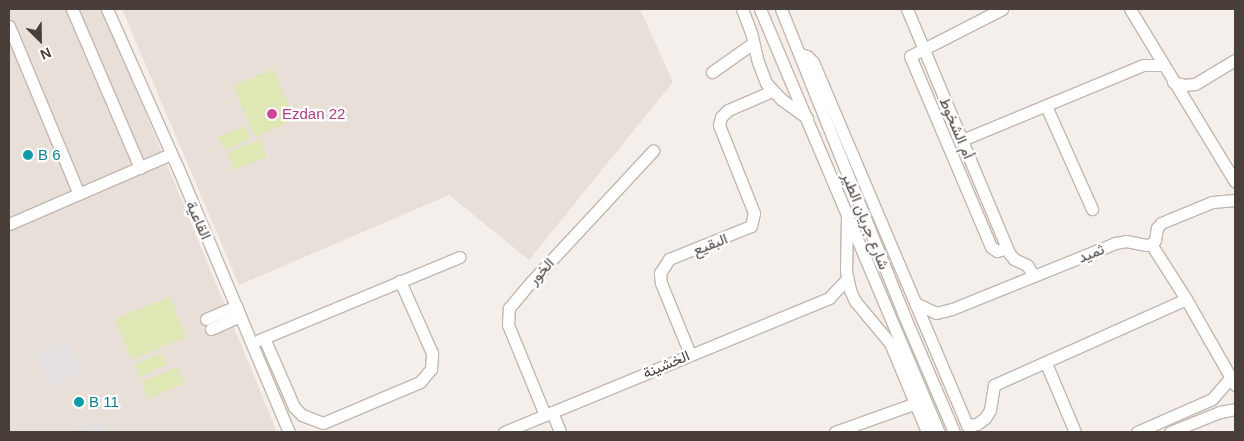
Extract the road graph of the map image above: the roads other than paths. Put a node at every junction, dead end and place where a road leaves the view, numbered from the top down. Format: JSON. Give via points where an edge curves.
{"nodes":[{"id":1,"x":72,"y":9,"type":"edge"},
{"id":2,"x":107,"y":9,"type":"edge"},
{"id":3,"x":742,"y":9,"type":"edge"},
{"id":4,"x":760,"y":9,"type":"edge"},
{"id":5,"x":781,"y":9,"type":"edge"},
{"id":6,"x":907,"y":9,"type":"edge"},
{"id":7,"x":1002,"y":9,"type":"edge"},
{"id":8,"x":1130,"y":9,"type":"edge"},
{"id":9,"x":10,"y":33,"type":"edge"},
{"id":10,"x":753,"y":43,"type":"junction"},
{"id":11,"x":923,"y":49,"type":"junction"},
{"id":12,"x":1235,"y":60,"type":"edge"},
{"id":13,"x":1162,"y":65,"type":"junction"},
{"id":14,"x":712,"y":72,"type":"dead end"},
{"id":15,"x":1173,"y":82,"type":"junction"},
{"id":16,"x":1195,"y":84,"type":"junction"},
{"id":17,"x":772,"y":91,"type":"junction"},
{"id":18,"x":1046,"y":106,"type":"junction"},
{"id":19,"x":1189,"y":107,"type":"junction"},
{"id":20,"x":807,"y":118,"type":"junction"},
{"id":21,"x":962,"y":140,"type":"junction"},
{"id":22,"x":843,"y":149,"type":"junction"},
{"id":23,"x":653,"y":151,"type":"dead end"},
{"id":24,"x":170,"y":154,"type":"junction"},
{"id":25,"x":140,"y":168,"type":"junction"},
{"id":26,"x":974,"y":170,"type":"junction"},
{"id":27,"x":961,"y":175,"type":"junction"},
{"id":28,"x":1235,"y":182,"type":"edge"},
{"id":29,"x":79,"y":194,"type":"junction"},
{"id":30,"x":1235,"y":200,"type":"edge"},
{"id":31,"x":1092,"y":209,"type":"dead end"},
{"id":32,"x":847,"y":212,"type":"junction"},
{"id":33,"x":9,"y":224,"type":"edge"},
{"id":34,"x":996,"y":225,"type":"junction"},
{"id":35,"x":984,"y":230,"type":"junction"},
{"id":36,"x":1151,"y":244,"type":"junction"},
{"id":37,"x":1007,"y":248,"type":"junction"},
{"id":38,"x":458,"y":257,"type":"dead end"},
{"id":39,"x":1034,"y":276,"type":"junction"},
{"id":40,"x":847,"y":279,"type":"junction"},
{"id":41,"x":400,"y":281,"type":"junction"},
{"id":42,"x":829,"y":298,"type":"junction"},
{"id":43,"x":1186,"y":298,"type":"junction"},
{"id":44,"x":855,"y":301,"type":"junction"},
{"id":45,"x":915,"y":303,"type":"junction"},
{"id":46,"x":238,"y":311,"type":"junction"},
{"id":47,"x":936,"y":313,"type":"junction"},
{"id":48,"x":208,"y":324,"type":"dead end"},
{"id":49,"x":926,"y":328,"type":"junction"},
{"id":50,"x":264,"y":338,"type":"junction"},
{"id":51,"x":251,"y":343,"type":"junction"},
{"id":52,"x":690,"y":354,"type":"junction"},
{"id":53,"x":1048,"y":368,"type":"dead end"},
{"id":54,"x":1233,"y":381,"type":"edge"},
{"id":55,"x":916,"y":403,"type":"junction"},
{"id":56,"x":1235,"y":408,"type":"edge"},
{"id":57,"x":548,"y":414,"type":"junction"},
{"id":58,"x":968,"y":428,"type":"edge"},
{"id":59,"x":288,"y":432,"type":"edge"},
{"id":60,"x":504,"y":432,"type":"edge"},
{"id":61,"x":560,"y":432,"type":"edge"},
{"id":62,"x":835,"y":432,"type":"edge"},
{"id":63,"x":927,"y":432,"type":"edge"},
{"id":64,"x":939,"y":432,"type":"edge"},
{"id":65,"x":954,"y":432,"type":"edge"},
{"id":66,"x":1075,"y":432,"type":"edge"},
{"id":67,"x":1137,"y":432,"type":"edge"},
{"id":68,"x":1170,"y":432,"type":"edge"}],
"edges":[{"from":1,"to":25,"type":"street"},
{"from":2,"to":24,"type":"street","name":"القاعية"},
{"from":3,"to":10,"type":"street"},
{"from":4,"to":20,"type":"street","name":"شارع جريان الطير"},
{"from":5,"to":22,"type":"street","name":"شارع جريان الطير"},
{"from":6,"to":11,"type":"street","name":"أم الشخوط"},
{"from":7,"to":11,"type":"street"},
{"from":8,"to":13,"type":"street"},
{"from":9,"to":29,"type":"street"},
{"from":10,"to":14,"type":"street"},
{"from":10,"to":17,"type":"street","via":[[760,71]]},
{"from":11,"to":21,"type":"street","name":"أم الشخوط"},
{"from":11,"to":27,"type":"street","name":"أم الشخوط","via":[[910,56]]},
{"from":12,"to":16,"type":"street"},
{"from":13,"to":15,"type":"street"},
{"from":13,"to":18,"type":"street","via":[[1143,65]]},
{"from":15,"to":16,"type":"street"},
{"from":15,"to":19,"type":"street"},
{"from":16,"to":19,"type":"street"},
{"from":17,"to":20,"type":"street"},
{"from":17,"to":52,"type":"street","name":"البقيع","via":[[726,112],[720,120],[719,131],[754,218],[751,226],[669,259],[660,273],[661,283]]},
{"from":18,"to":21,"type":"street"},
{"from":18,"to":31,"type":"street"},
{"from":19,"to":28,"type":"street"},
{"from":20,"to":32,"type":"street","name":"شارع جريان الطير"},
{"from":21,"to":26,"type":"street","name":"أم الشخوط"},
{"from":22,"to":45,"type":"street"},
{"from":22,"to":65,"type":"street","name":"شارع جريان الطير","via":[[903,313]]},
{"from":23,"to":57,"type":"street","name":"الخور","via":[[509,308],[508,325]]},
{"from":24,"to":25,"type":"street"},
{"from":24,"to":46,"type":"street","name":"القاعية"},
{"from":25,"to":29,"type":"street"},
{"from":26,"to":27,"type":"street"},
{"from":26,"to":34,"type":"street","name":"أم الشخوط"},
{"from":27,"to":35,"type":"street","name":"أم الشخوط"},
{"from":29,"to":33,"type":"street"},
{"from":30,"to":36,"type":"street","via":[[1212,202],[1164,222],[1158,226]]},
{"from":32,"to":40,"type":"street","name":"شارع جريان الطير"},
{"from":32,"to":64,"type":"street","name":"شارع جريان الطير"},
{"from":34,"to":35,"type":"street"},
{"from":34,"to":37,"type":"street","name":"أم الشخوط"},
{"from":35,"to":37,"type":"street","name":"أم الشخوط","via":[[992,249]]},
{"from":36,"to":39,"type":"street","name":"ثميد","via":[[1119,242]]},
{"from":36,"to":43,"type":"street"},
{"from":37,"to":39,"type":"street","name":"أم الشخوط","via":[[1014,259],[1030,269]]},
{"from":38,"to":41,"type":"street"},
{"from":39,"to":47,"type":"street","name":"ثميد","via":[[952,310]]},
{"from":40,"to":42,"type":"street","name":"الخشينة"},
{"from":40,"to":44,"type":"street","name":"شارع جريان الطير"},
{"from":41,"to":50,"type":"street"},
{"from":41,"to":50,"type":"street","via":[[432,353],[431,369],[420,382],[322,423],[294,408]]},
{"from":42,"to":44,"type":"street","name":"الخشينة"},
{"from":42,"to":52,"type":"street","name":"الخشينة"},
{"from":43,"to":54,"type":"street"},
{"from":43,"to":58,"type":"street","via":[[994,385],[990,410],[985,418]]},
{"from":44,"to":55,"type":"street","name":"شارع جريان الطير","via":[[890,343]]},
{"from":45,"to":47,"type":"street"},
{"from":45,"to":49,"type":"street"},
{"from":46,"to":48,"type":"street"},
{"from":46,"to":51,"type":"street","name":"القاعية"},
{"from":47,"to":49,"type":"street"},
{"from":49,"to":58,"type":"street"},
{"from":50,"to":51,"type":"street"},
{"from":51,"to":59,"type":"street","name":"القاعية"},
{"from":52,"to":57,"type":"street","name":"الخشينة"},
{"from":53,"to":66,"type":"street"},
{"from":54,"to":67,"type":"street","via":[[1212,399]]},
{"from":55,"to":62,"type":"street"},
{"from":55,"to":63,"type":"street","name":"شارع جريان الطير"},
{"from":56,"to":68,"type":"street"},
{"from":57,"to":60,"type":"street","name":"الخشينة"},
{"from":57,"to":61,"type":"street","name":"الخور"}]}
